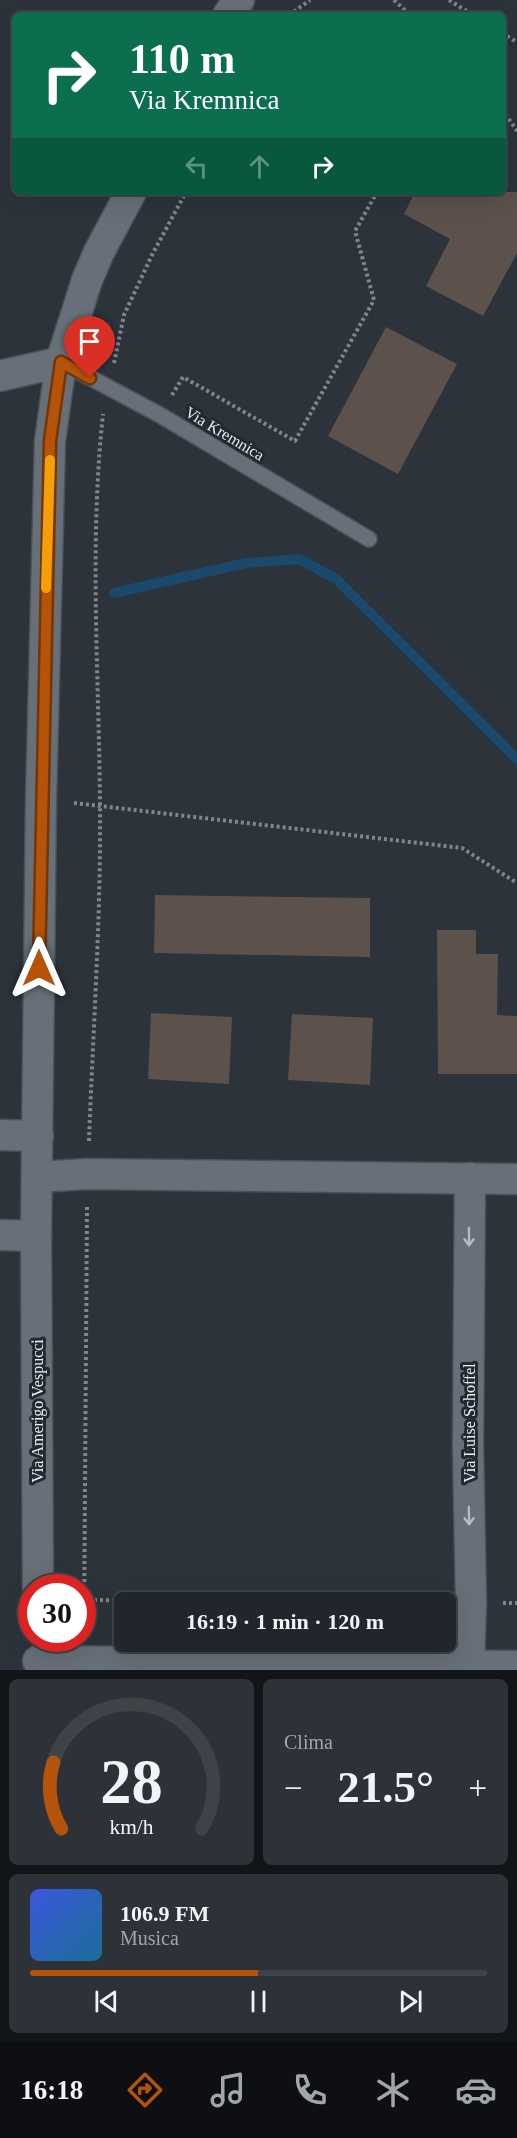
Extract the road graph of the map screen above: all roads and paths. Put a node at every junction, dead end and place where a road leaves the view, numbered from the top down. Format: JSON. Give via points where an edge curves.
{"nodes":[{"id":1,"x":310,"y":0,"type":"edge"},
{"id":2,"x":394,"y":0,"type":"edge"},
{"id":3,"x":449,"y":0,"type":"edge"},
{"id":4,"x":293,"y":12,"type":"edge"},
{"id":5,"x":407,"y":12,"type":"edge"},
{"id":6,"x":468,"y":12,"type":"edge"},
{"id":7,"x":506,"y":115,"type":"edge"},
{"id":8,"x":517,"y":131,"type":"edge"},
{"id":9,"x":129,"y":195,"type":"edge"},
{"id":10,"x":184,"y":195,"type":"edge"},
{"id":11,"x":375,"y":195,"type":"edge"},
{"id":12,"x":61,"y":362,"type":"junction"},
{"id":13,"x":0,"y":376,"type":"edge"},
{"id":14,"x":109,"y":389,"type":"junction"},
{"id":15,"x":160,"y":415,"type":"junction"},
{"id":16,"x":369,"y":539,"type":"dead end"},
{"id":17,"x":41,"y":800,"type":"junction"},
{"id":18,"x":100,"y":806,"type":"junction"},
{"id":19,"x":517,"y":884,"type":"edge"},
{"id":20,"x":0,"y":1135,"type":"edge"},
{"id":21,"x":38,"y":1136,"type":"junction"},
{"id":22,"x":88,"y":1174,"type":"junction"},
{"id":23,"x":37,"y":1177,"type":"junction"},
{"id":24,"x":470,"y":1178,"type":"junction"},
{"id":25,"x":517,"y":1179,"type":"edge"},
{"id":26,"x":0,"y":1235,"type":"edge"},
{"id":27,"x":36,"y":1236,"type":"junction"},
{"id":28,"x":38,"y":1574,"type":"edge"},
{"id":29,"x":83,"y":1574,"type":"edge"},
{"id":30,"x":96,"y":1600,"type":"edge"},
{"id":31,"x":114,"y":1600,"type":"edge"},
{"id":32,"x":84,"y":1652,"type":"edge"},
{"id":33,"x":38,"y":1656,"type":"edge"},
{"id":34,"x":84,"y":1662,"type":"junction"},
{"id":35,"x":517,"y":1666,"type":"edge"},
{"id":36,"x":469,"y":1667,"type":"junction"}],
"edges":[{"from":1,"to":4,"type":"path"},
{"from":2,"to":5,"type":"path"},
{"from":3,"to":6,"type":"path"},
{"from":7,"to":8,"type":"path"},
{"from":9,"to":12,"type":"street","name":"Via Amerigo Vespucci","via":[[99,252]]},
{"from":10,"to":14,"type":"path","via":[[124,315]]},
{"from":11,"to":15,"type":"path","via":[[355,231],[374,300],[295,441],[183,377]]},
{"from":12,"to":13,"type":"street"},
{"from":12,"to":14,"type":"lane","name":"Via Kremnica"},
{"from":12,"to":17,"type":"street","name":"Via Amerigo Vespucci","via":[[50,441]]},
{"from":14,"to":15,"type":"lane","name":"Via Kremnica"},
{"from":14,"to":18,"type":"path","via":[[97,469],[94,633]]},
{"from":15,"to":16,"type":"lane","name":"Via Kremnica"},
{"from":17,"to":18,"type":"path"},
{"from":17,"to":21,"type":"street","name":"Via Amerigo Vespucci"},
{"from":18,"to":19,"type":"path","via":[[462,848]]},
{"from":18,"to":22,"type":"path"},
{"from":20,"to":21,"type":"street"},
{"from":21,"to":23,"type":"street","name":"Via Amerigo Vespucci"},
{"from":22,"to":23,"type":"street"},
{"from":22,"to":24,"type":"street"},
{"from":22,"to":29,"type":"path"},
{"from":23,"to":27,"type":"street","name":"Via Amerigo Vespucci"},
{"from":24,"to":25,"type":"street"},
{"from":24,"to":36,"type":"street","name":"Via Luise Schoffel","one_way":true},
{"from":26,"to":27,"type":"street"},
{"from":27,"to":28,"type":"street","name":"Via Amerigo Vespucci"},
{"from":30,"to":31,"type":"path"},
{"from":32,"to":34,"type":"path"},
{"from":33,"to":34,"type":"street"},
{"from":34,"to":36,"type":"street"},
{"from":35,"to":36,"type":"street"}]}
